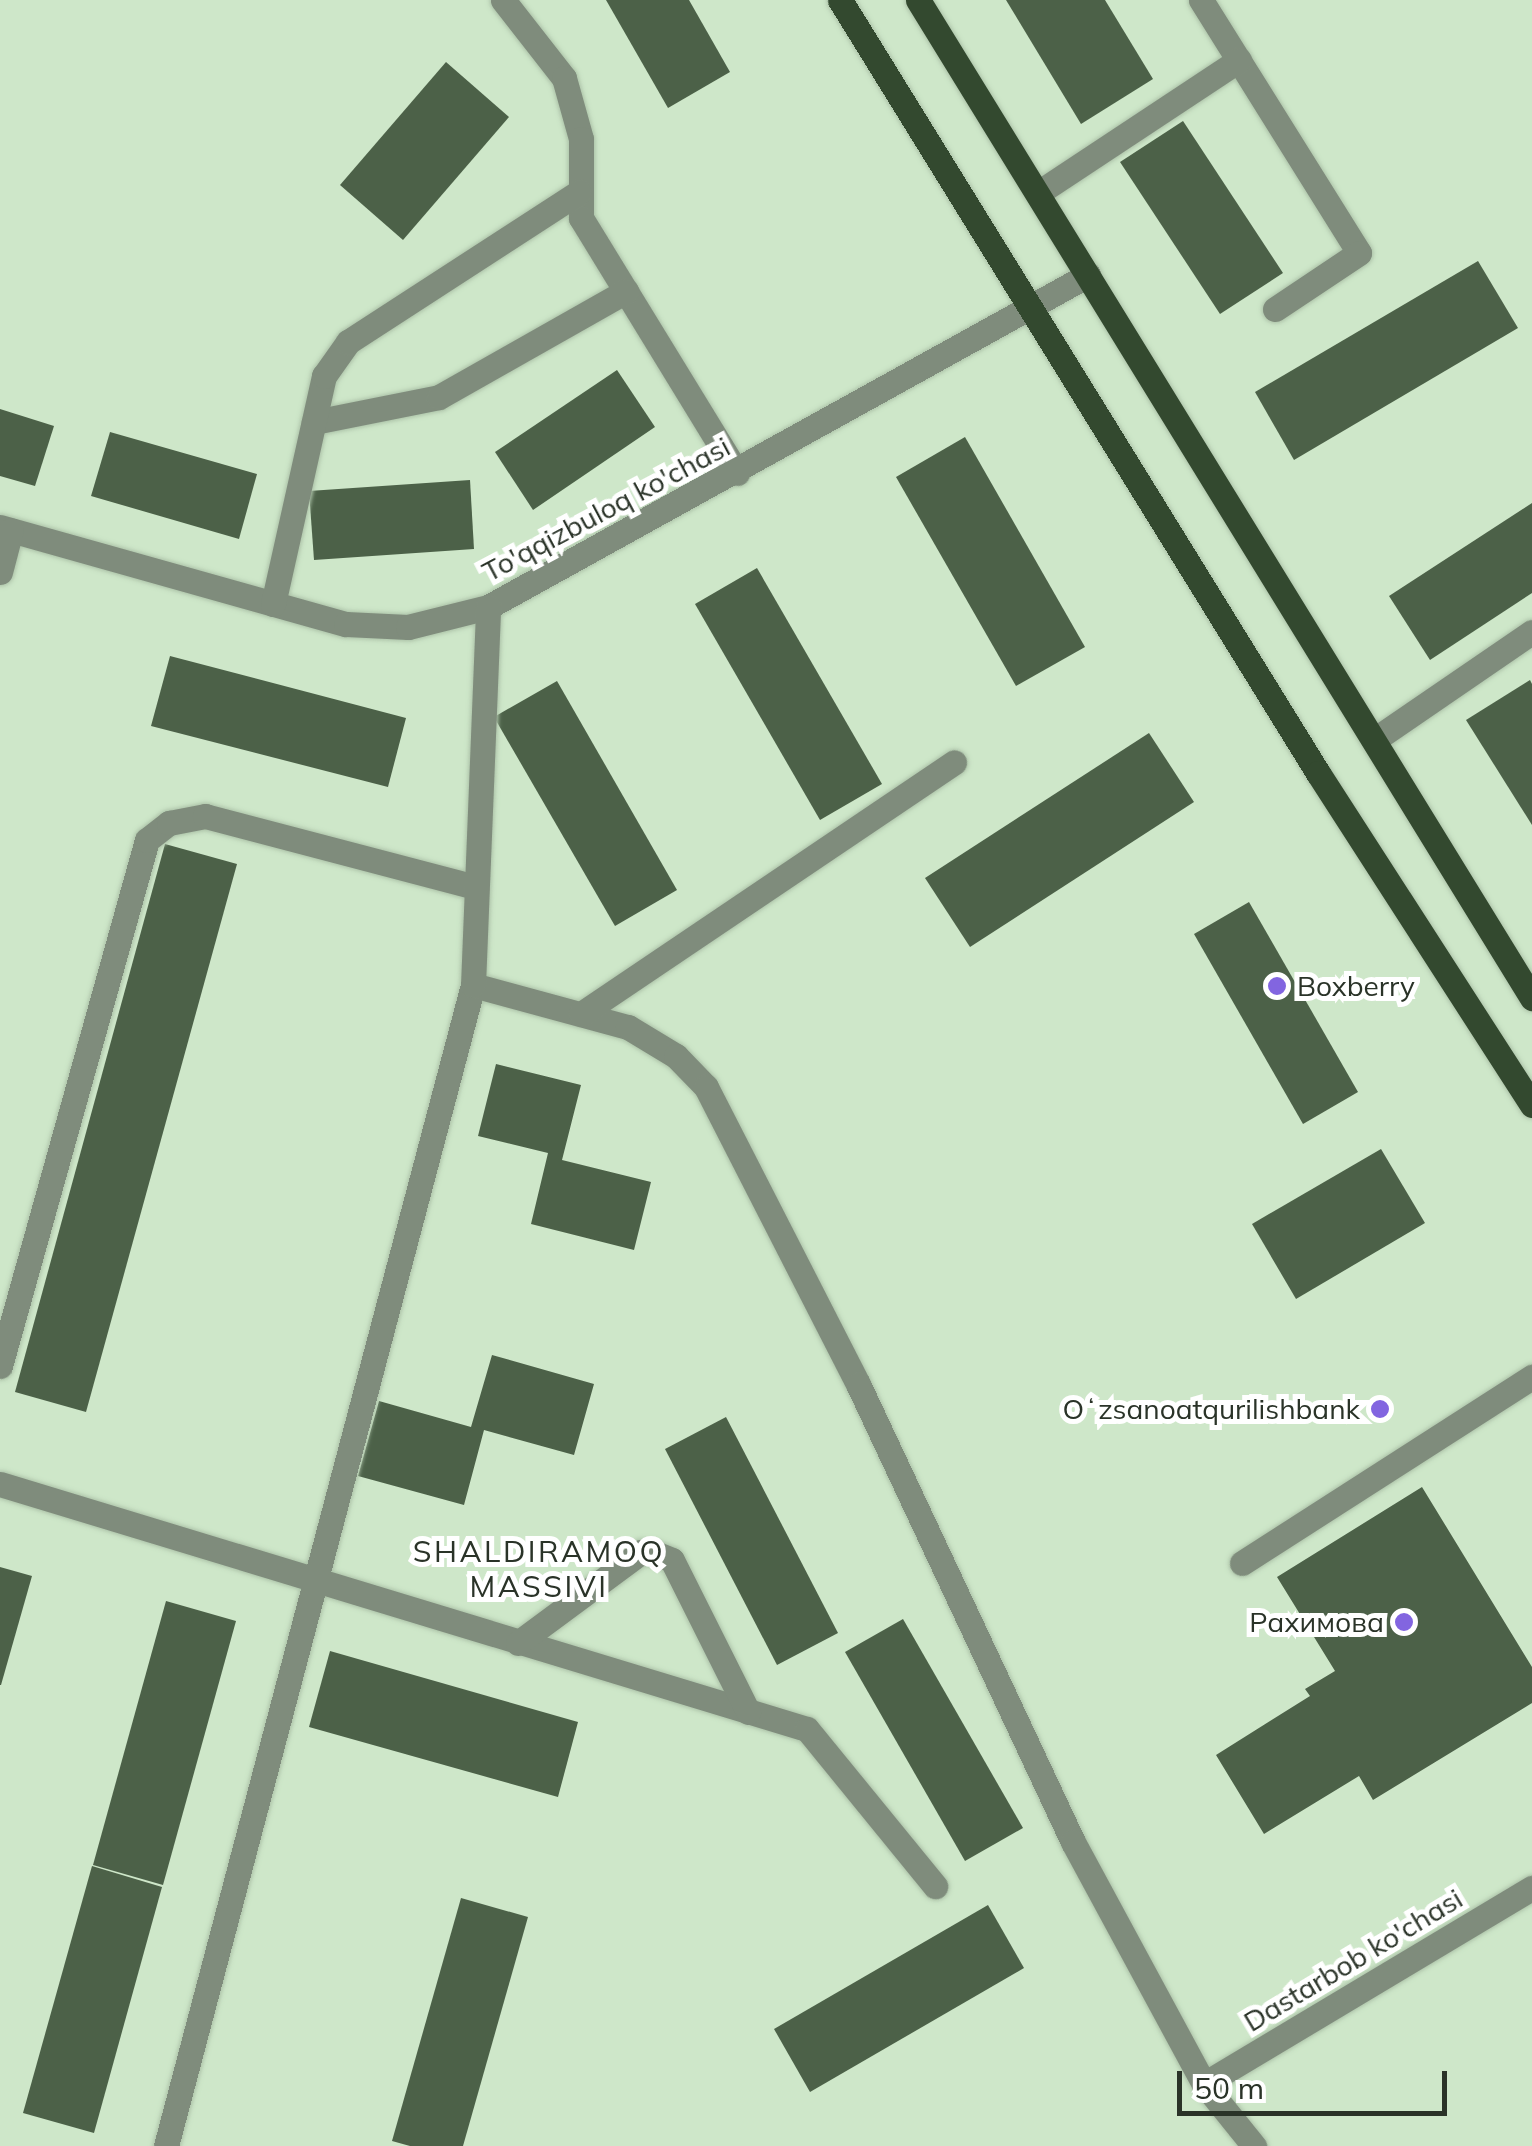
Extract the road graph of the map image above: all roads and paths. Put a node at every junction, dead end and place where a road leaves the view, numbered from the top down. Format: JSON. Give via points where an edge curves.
{"nodes":[{"id":1,"x":503,"y":0,"type":"edge"},
{"id":2,"x":840,"y":0,"type":"edge"},
{"id":3,"x":918,"y":0,"type":"edge"},
{"id":4,"x":1200,"y":0,"type":"edge"},
{"id":5,"x":1239,"y":60,"type":"junction"},
{"id":6,"x":579,"y":192,"type":"junction"},
{"id":7,"x":1038,"y":193,"type":"junction"},
{"id":8,"x":1088,"y":275,"type":"junction"},
{"id":9,"x":626,"y":291,"type":"junction"},
{"id":10,"x":1034,"y":306,"type":"junction"},
{"id":11,"x":1275,"y":308,"type":"dead end"},
{"id":12,"x":314,"y":422,"type":"junction"},
{"id":13,"x":737,"y":472,"type":"junction"},
{"id":14,"x":5,"y":529,"type":"edge"},
{"id":15,"x":0,"y":572,"type":"edge"},
{"id":16,"x":274,"y":604,"type":"junction"},
{"id":17,"x":488,"y":607,"type":"junction"},
{"id":18,"x":1532,"y":632,"type":"edge"},
{"id":19,"x":1374,"y":740,"type":"junction"},
{"id":20,"x":954,"y":762,"type":"dead end"},
{"id":21,"x":475,"y":887,"type":"junction"},
{"id":22,"x":473,"y":985,"type":"junction"},
{"id":23,"x":1532,"y":998,"type":"edge"},
{"id":24,"x":581,"y":1014,"type":"junction"},
{"id":25,"x":1532,"y":1104,"type":"edge"},
{"id":26,"x":0,"y":1366,"type":"edge"},
{"id":27,"x":1532,"y":1377,"type":"edge"},
{"id":28,"x":0,"y":1484,"type":"edge"},
{"id":29,"x":1242,"y":1563,"type":"dead end"},
{"id":30,"x":312,"y":1584,"type":"junction"},
{"id":31,"x":518,"y":1643,"type":"junction"},
{"id":32,"x":748,"y":1712,"type":"junction"},
{"id":33,"x":935,"y":1886,"type":"dead end"},
{"id":34,"x":1532,"y":1888,"type":"edge"},
{"id":35,"x":1204,"y":2084,"type":"junction"},
{"id":36,"x":166,"y":2146,"type":"edge"},
{"id":37,"x":1254,"y":2146,"type":"edge"}],
"edges":[{"from":1,"to":6,"type":"street","via":[[564,78],[580,139]]},
{"from":2,"to":10,"type":"main road"},
{"from":3,"to":7,"type":"main road"},
{"from":4,"to":5,"type":"street"},
{"from":5,"to":7,"type":"street"},
{"from":5,"to":11,"type":"street","via":[[1359,253]]},
{"from":6,"to":9,"type":"street","via":[[581,218]]},
{"from":6,"to":12,"type":"street","via":[[348,342],[324,376]]},
{"from":7,"to":8,"type":"main road"},
{"from":8,"to":10,"type":"street","name":"To'qqizbuloq ko'chasi"},
{"from":8,"to":19,"type":"main road"},
{"from":9,"to":12,"type":"street","via":[[439,397]]},
{"from":9,"to":13,"type":"street"},
{"from":10,"to":13,"type":"street","name":"To'qqizbuloq ko'chasi"},
{"from":10,"to":25,"type":"main road","via":[[1318,773]]},
{"from":12,"to":16,"type":"street"},
{"from":13,"to":17,"type":"street","name":"To'qqizbuloq ko'chasi"},
{"from":14,"to":15,"type":"street"},
{"from":14,"to":16,"type":"street","name":"To'qqizbuloq ko'chasi"},
{"from":16,"to":17,"type":"street","name":"To'qqizbuloq ko'chasi","via":[[346,624],[408,627]]},
{"from":17,"to":21,"type":"street"},
{"from":18,"to":19,"type":"street"},
{"from":19,"to":23,"type":"main road"},
{"from":20,"to":24,"type":"street"},
{"from":21,"to":22,"type":"street"},
{"from":21,"to":26,"type":"street","via":[[205,816],[169,823],[147,840]]},
{"from":22,"to":24,"type":"street"},
{"from":22,"to":30,"type":"street"},
{"from":24,"to":35,"type":"street","via":[[628,1027],[676,1056],[706,1086],[858,1384],[1051,1793]]},
{"from":27,"to":29,"type":"street"},
{"from":28,"to":30,"type":"street"},
{"from":30,"to":31,"type":"street"},
{"from":30,"to":36,"type":"street"},
{"from":31,"to":32,"type":"street"},
{"from":31,"to":32,"type":"street","via":[[641,1552],[654,1553],[672,1560]]},
{"from":32,"to":33,"type":"street","via":[[806,1729]]},
{"from":34,"to":35,"type":"street","name":"Dastarbob ko'chasi"},
{"from":35,"to":37,"type":"street"}]}
